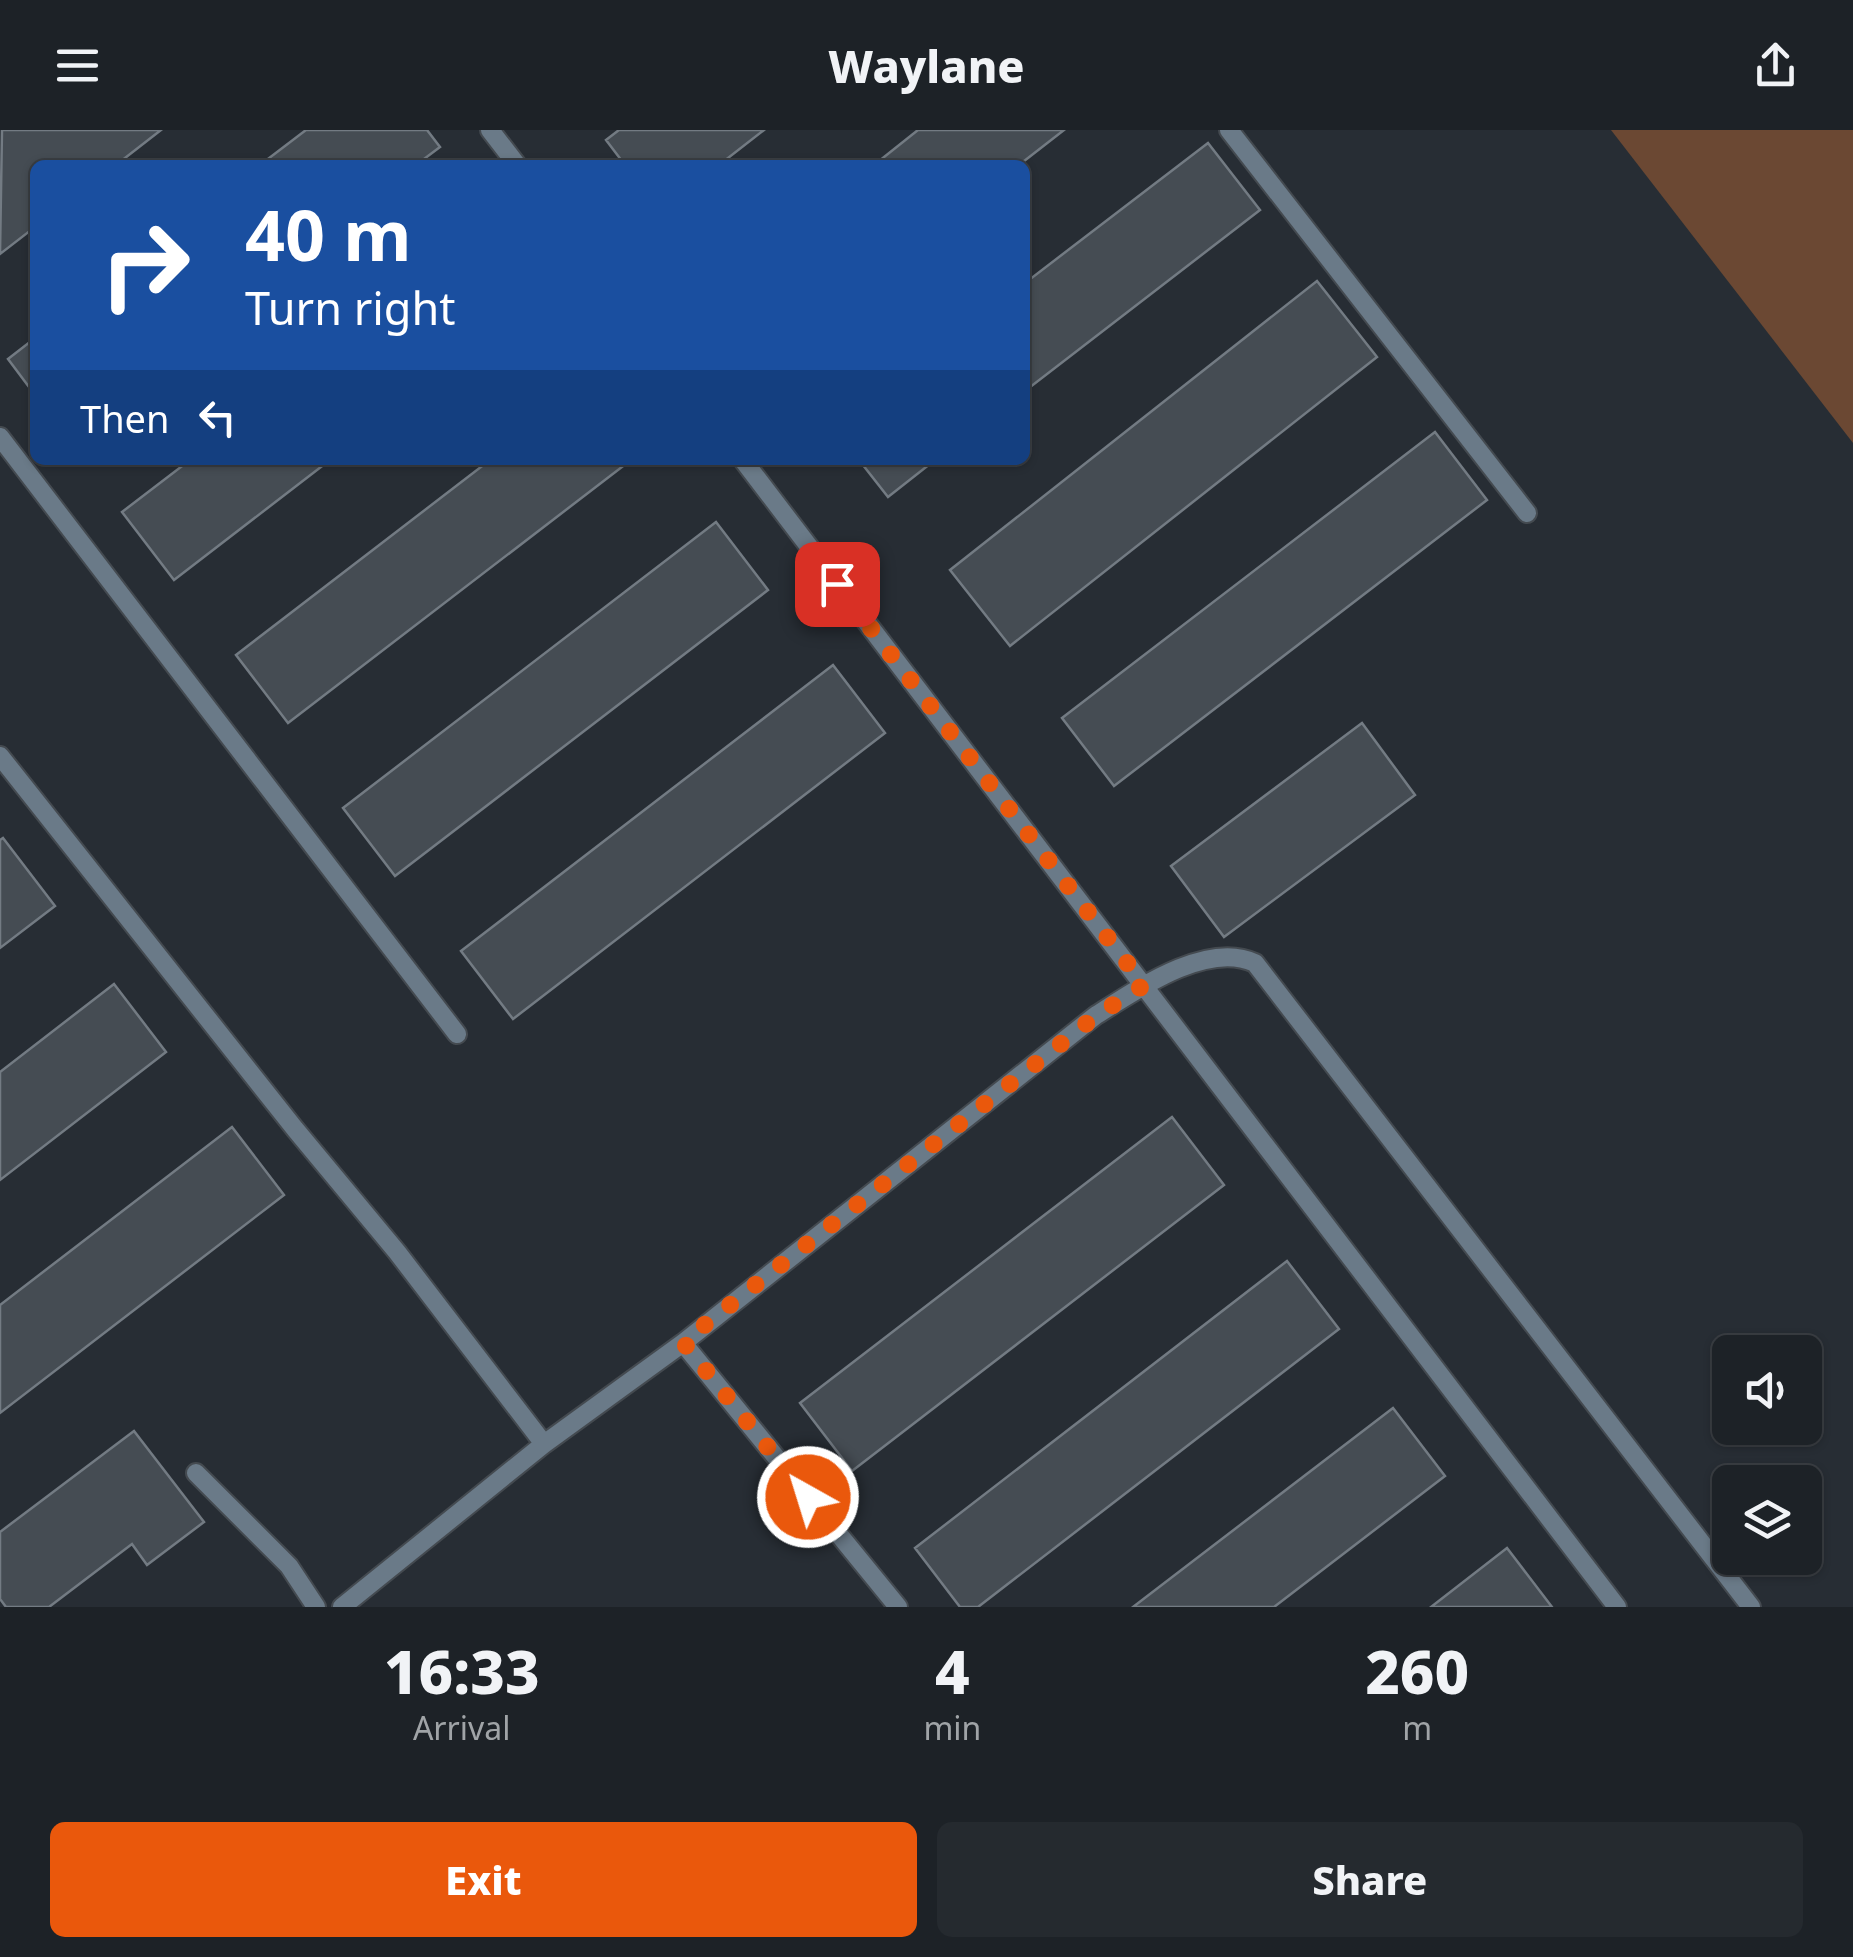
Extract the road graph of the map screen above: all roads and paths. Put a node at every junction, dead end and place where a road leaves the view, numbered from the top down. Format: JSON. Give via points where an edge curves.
{"nodes":[{"id":1,"x":490,"y":130,"type":"edge"},
{"id":2,"x":1229,"y":130,"type":"edge"},
{"id":3,"x":513,"y":160,"type":"edge"},
{"id":4,"x":0,"y":437,"type":"edge"},
{"id":5,"x":746,"y":465,"type":"edge"},
{"id":6,"x":1527,"y":512,"type":"dead end"},
{"id":7,"x":0,"y":756,"type":"edge"},
{"id":8,"x":1144,"y":985,"type":"junction"},
{"id":9,"x":456,"y":1034,"type":"dead end"},
{"id":10,"x":683,"y":1342,"type":"junction"},
{"id":11,"x":544,"y":1444,"type":"junction"},
{"id":12,"x":196,"y":1473,"type":"dead end"},
{"id":13,"x":316,"y":1607,"type":"edge"},
{"id":14,"x":342,"y":1607,"type":"edge"},
{"id":15,"x":898,"y":1607,"type":"edge"},
{"id":16,"x":1617,"y":1607,"type":"edge"},
{"id":17,"x":1751,"y":1607,"type":"edge"}],
"edges":[{"from":1,"to":3,"type":"lane"},
{"from":2,"to":6,"type":"lane"},
{"from":4,"to":9,"type":"lane"},
{"from":5,"to":8,"type":"lane"},
{"from":7,"to":11,"type":"lane"},
{"from":8,"to":10,"type":"lane"},
{"from":8,"to":16,"type":"lane"},
{"from":8,"to":17,"type":"lane","via":[[1214,958],[1238,955],[1255,963]]},
{"from":10,"to":11,"type":"lane"},
{"from":10,"to":15,"type":"lane"},
{"from":11,"to":14,"type":"lane"},
{"from":12,"to":13,"type":"lane","via":[[289,1566]]}]}
